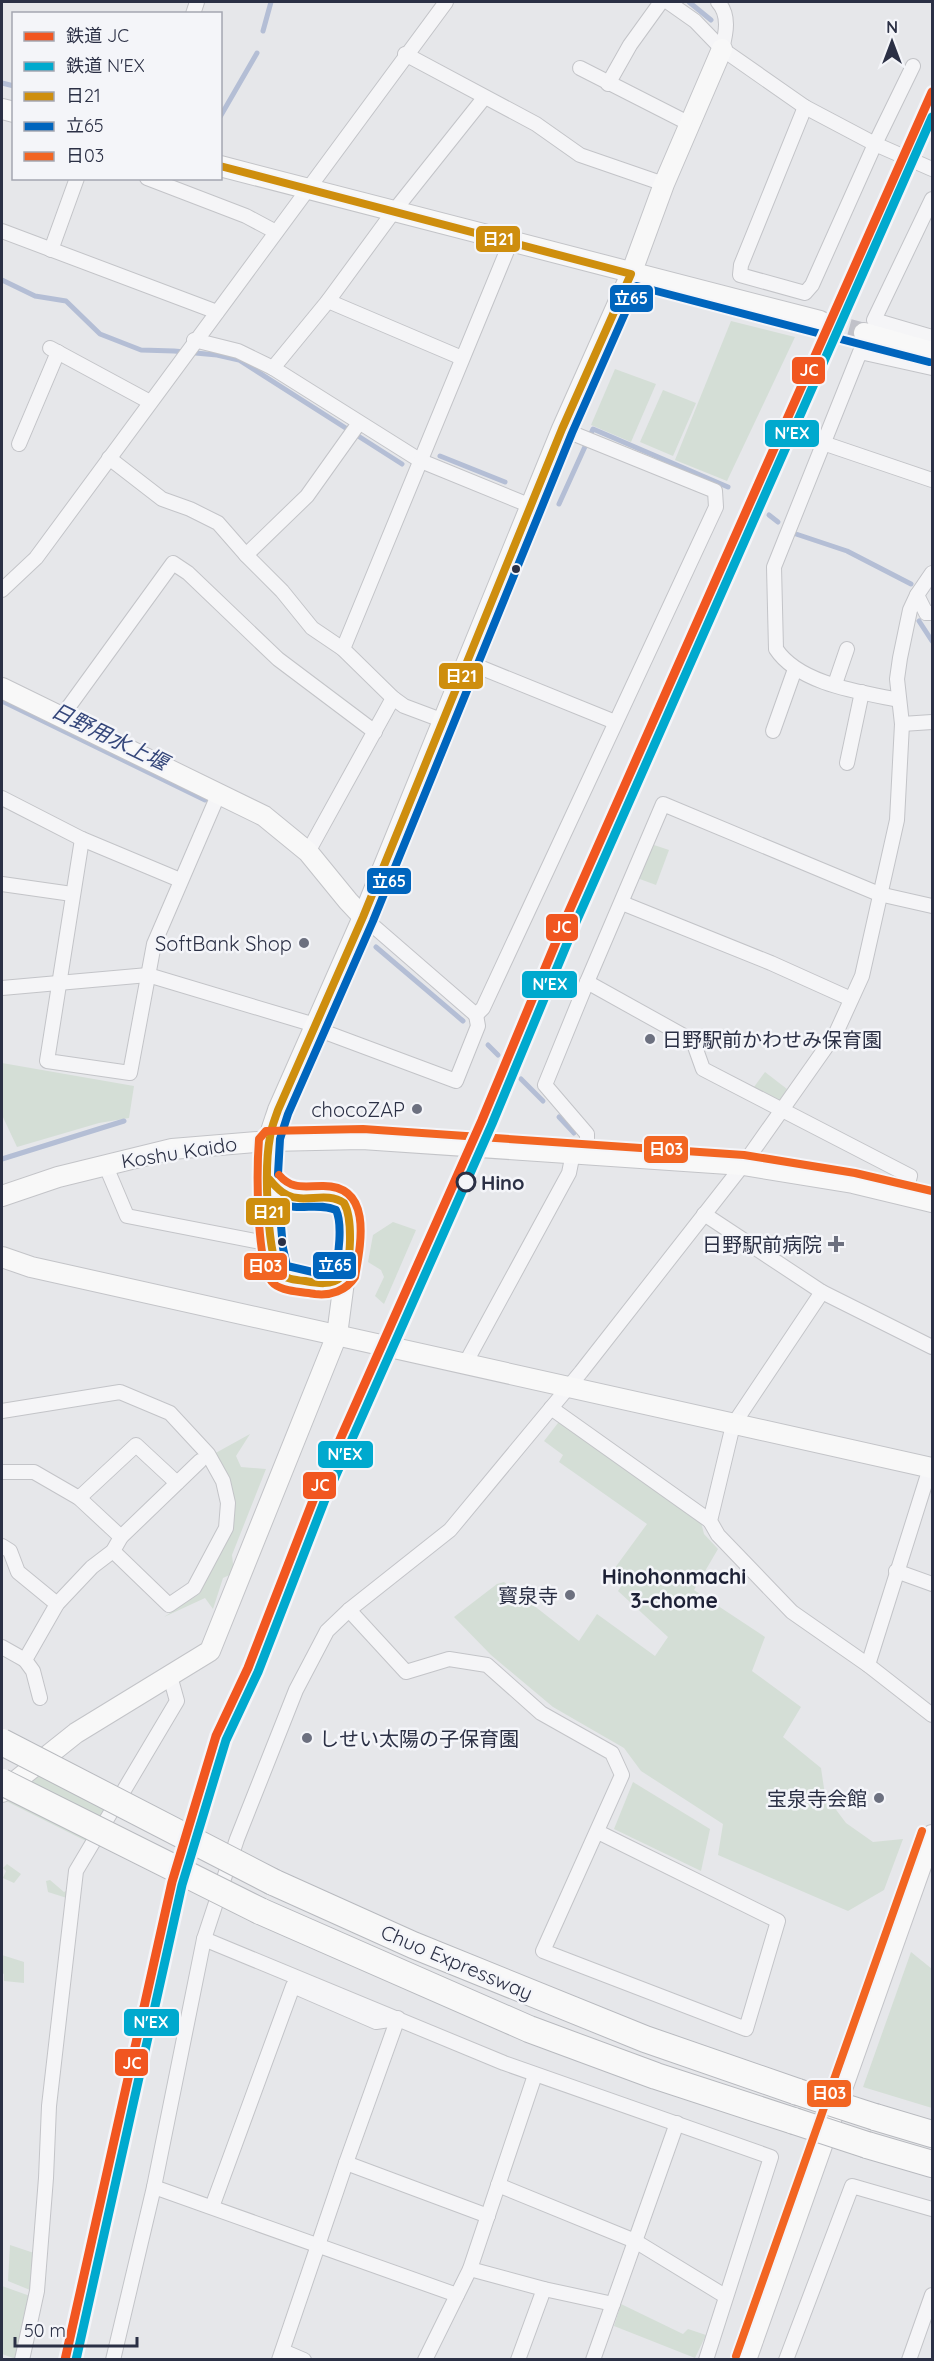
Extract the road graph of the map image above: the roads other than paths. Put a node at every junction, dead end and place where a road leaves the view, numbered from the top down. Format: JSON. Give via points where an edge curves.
{"nodes":[{"id":1,"x":446,"y":2,"type":"edge"},
{"id":2,"x":661,"y":2,"type":"edge"},
{"id":3,"x":668,"y":2,"type":"edge"},
{"id":4,"x":718,"y":2,"type":"edge"},
{"id":5,"x":722,"y":49,"type":"junction"},
{"id":6,"x":405,"y":54,"type":"junction"},
{"id":7,"x":913,"y":66,"type":"dead end"},
{"id":8,"x":580,"y":68,"type":"dead end"},
{"id":9,"x":608,"y":84,"type":"junction"},
{"id":10,"x":484,"y":98,"type":"junction"},
{"id":11,"x":805,"y":107,"type":"junction"},
{"id":12,"x":690,"y":124,"type":"junction"},
{"id":13,"x":875,"y":144,"type":"junction"},
{"id":14,"x":222,"y":167,"type":"edge"},
{"id":15,"x":933,"y":169,"type":"edge"},
{"id":16,"x":76,"y":180,"type":"edge"},
{"id":17,"x":152,"y":180,"type":"edge"},
{"id":18,"x":664,"y":184,"type":"junction"},
{"id":19,"x":307,"y":189,"type":"junction"},
{"id":20,"x":932,"y":202,"type":"edge"},
{"id":21,"x":394,"y":211,"type":"junction"},
{"id":22,"x":2,"y":231,"type":"edge"},
{"id":23,"x":276,"y":232,"type":"junction"},
{"id":24,"x":511,"y":241,"type":"junction"},
{"id":25,"x":51,"y":250,"type":"junction"},
{"id":26,"x":631,"y":274,"type":"junction"},
{"id":27,"x":328,"y":301,"type":"junction"},
{"id":28,"x":217,"y":312,"type":"junction"},
{"id":29,"x":820,"y":321,"type":"tunnel mouth"},
{"id":30,"x":864,"y":333,"type":"tunnel mouth"},
{"id":31,"x":933,"y":337,"type":"edge"},
{"id":32,"x":189,"y":348,"type":"junction"},
{"id":33,"x":933,"y":352,"type":"edge"},
{"id":34,"x":462,"y":358,"type":"junction"},
{"id":35,"x":273,"y":368,"type":"junction"},
{"id":36,"x":933,"y":369,"type":"edge"},
{"id":37,"x":150,"y":402,"type":"junction"},
{"id":38,"x":355,"y":429,"type":"junction"},
{"id":39,"x":562,"y":429,"type":"junction"},
{"id":40,"x":823,"y":443,"type":"junction"},
{"id":41,"x":19,"y":444,"type":"dead end"},
{"id":42,"x":110,"y":458,"type":"junction"},
{"id":43,"x":421,"y":461,"type":"junction"},
{"id":44,"x":933,"y":480,"type":"edge"},
{"id":45,"x":531,"y":506,"type":"junction"},
{"id":46,"x":246,"y":555,"type":"junction"},
{"id":47,"x":933,"y":573,"type":"edge"},
{"id":48,"x":2,"y":590,"type":"edge"},
{"id":49,"x":917,"y":595,"type":"junction"},
{"id":50,"x":933,"y":613,"type":"edge"},
{"id":51,"x":847,"y":648,"type":"dead end"},
{"id":52,"x":343,"y":649,"type":"junction"},
{"id":53,"x":467,"y":662,"type":"junction"},
{"id":54,"x":795,"y":669,"type":"junction"},
{"id":55,"x":835,"y":684,"type":"junction"},
{"id":56,"x":2,"y":688,"type":"edge"},
{"id":57,"x":862,"y":692,"type":"junction"},
{"id":58,"x":393,"y":698,"type":"junction"},
{"id":59,"x":899,"y":700,"type":"junction"},
{"id":60,"x":62,"y":716,"type":"junction"},
{"id":61,"x":444,"y":721,"type":"junction"},
{"id":62,"x":615,"y":722,"type":"junction"},
{"id":63,"x":933,"y":722,"type":"edge"},
{"id":64,"x":902,"y":723,"type":"junction"},
{"id":65,"x":773,"y":731,"type":"dead end"},
{"id":66,"x":375,"y":732,"type":"junction"},
{"id":67,"x":848,"y":763,"type":"dead end"},
{"id":68,"x":219,"y":793,"type":"junction"},
{"id":69,"x":2,"y":798,"type":"edge"},
{"id":70,"x":82,"y":839,"type":"junction"},
{"id":71,"x":308,"y":852,"type":"junction"},
{"id":72,"x":180,"y":880,"type":"junction"},
{"id":73,"x":2,"y":884,"type":"edge"},
{"id":74,"x":72,"y":894,"type":"junction"},
{"id":75,"x":879,"y":894,"type":"junction"},
{"id":76,"x":622,"y":903,"type":"junction"},
{"id":77,"x":933,"y":906,"type":"edge"},
{"id":78,"x":363,"y":916,"type":"junction"},
{"id":79,"x":148,"y":975,"type":"junction"},
{"id":80,"x":60,"y":981,"type":"junction"},
{"id":81,"x":587,"y":982,"type":"junction"},
{"id":82,"x":2,"y":988,"type":"edge"},
{"id":83,"x":851,"y":999,"type":"junction"},
{"id":84,"x":476,"y":1015,"type":"junction"},
{"id":85,"x":315,"y":1026,"type":"junction"},
{"id":86,"x":782,"y":1111,"type":"junction"},
{"id":87,"x":269,"y":1141,"type":"junction"},
{"id":88,"x":573,"y":1153,"type":"junction"},
{"id":89,"x":105,"y":1164,"type":"junction"},
{"id":90,"x":743,"y":1165,"type":"junction"},
{"id":91,"x":269,"y":1179,"type":"junction"},
{"id":92,"x":905,"y":1195,"type":"junction"},
{"id":93,"x":2,"y":1196,"type":"edge"},
{"id":94,"x":295,"y":1198,"type":"junction"},
{"id":95,"x":933,"y":1202,"type":"edge"},
{"id":96,"x":704,"y":1214,"type":"junction"},
{"id":97,"x":271,"y":1235,"type":"junction"},
{"id":98,"x":2,"y":1257,"type":"edge"},
{"id":99,"x":345,"y":1274,"type":"junction"},
{"id":100,"x":321,"y":1284,"type":"junction"},
{"id":101,"x":822,"y":1292,"type":"junction"},
{"id":102,"x":340,"y":1308,"type":"junction"},
{"id":103,"x":336,"y":1335,"type":"junction"},
{"id":104,"x":933,"y":1347,"type":"edge"},
{"id":105,"x":469,"y":1356,"type":"junction"},
{"id":106,"x":568,"y":1387,"type":"junction"},
{"id":107,"x":551,"y":1408,"type":"junction"},
{"id":108,"x":2,"y":1411,"type":"edge"},
{"id":109,"x":733,"y":1425,"type":"junction"},
{"id":110,"x":200,"y":1461,"type":"dead end"},
{"id":111,"x":931,"y":1468,"type":"edge"},
{"id":112,"x":2,"y":1472,"type":"edge"},
{"id":113,"x":177,"y":1483,"type":"junction"},
{"id":114,"x":79,"y":1498,"type":"junction"},
{"id":115,"x":710,"y":1521,"type":"junction"},
{"id":116,"x":121,"y":1537,"type":"junction"},
{"id":117,"x":2,"y":1546,"type":"edge"},
{"id":118,"x":113,"y":1551,"type":"junction"},
{"id":119,"x":896,"y":1571,"type":"junction"},
{"id":120,"x":933,"y":1584,"type":"edge"},
{"id":121,"x":57,"y":1605,"type":"junction"},
{"id":122,"x":349,"y":1610,"type":"junction"},
{"id":123,"x":2,"y":1647,"type":"edge"},
{"id":124,"x":25,"y":1660,"type":"junction"},
{"id":125,"x":868,"y":1665,"type":"junction"},
{"id":126,"x":170,"y":1677,"type":"junction"},
{"id":127,"x":40,"y":1698,"type":"dead end"},
{"id":128,"x":933,"y":1715,"type":"edge"},
{"id":129,"x":2,"y":1742,"type":"edge"},
{"id":130,"x":2,"y":1782,"type":"edge"},
{"id":131,"x":2,"y":1792,"type":"edge"},
{"id":132,"x":598,"y":1832,"type":"junction"},
{"id":133,"x":933,"y":1835,"type":"edge"},
{"id":134,"x":204,"y":1939,"type":"junction"},
{"id":135,"x":398,"y":2018,"type":"junction"},
{"id":136,"x":535,"y":2075,"type":"junction"},
{"id":137,"x":677,"y":2123,"type":"junction"},
{"id":138,"x":933,"y":2134,"type":"edge"},
{"id":139,"x":346,"y":2163,"type":"junction"},
{"id":140,"x":933,"y":2164,"type":"edge"},
{"id":141,"x":498,"y":2185,"type":"junction"},
{"id":142,"x":154,"y":2187,"type":"junction"},
{"id":143,"x":212,"y":2207,"type":"junction"},
{"id":144,"x":933,"y":2209,"type":"edge"},
{"id":145,"x":488,"y":2216,"type":"junction"},
{"id":146,"x":635,"y":2241,"type":"junction"},
{"id":147,"x":318,"y":2244,"type":"junction"},
{"id":148,"x":470,"y":2269,"type":"junction"},
{"id":149,"x":544,"y":2289,"type":"junction"},
{"id":150,"x":457,"y":2295,"type":"junction"},
{"id":151,"x":933,"y":2295,"type":"edge"},
{"id":152,"x":725,"y":2296,"type":"junction"},
{"id":153,"x":613,"y":2304,"type":"junction"},
{"id":154,"x":281,"y":2355,"type":"edge"},
{"id":155,"x":22,"y":2360,"type":"edge"},
{"id":156,"x":113,"y":2360,"type":"edge"},
{"id":157,"x":304,"y":2360,"type":"edge"},
{"id":158,"x":425,"y":2360,"type":"edge"},
{"id":159,"x":518,"y":2360,"type":"edge"},
{"id":160,"x":594,"y":2360,"type":"edge"},
{"id":161,"x":706,"y":2360,"type":"edge"},
{"id":162,"x":746,"y":2360,"type":"edge"},
{"id":163,"x":786,"y":2360,"type":"edge"},
{"id":164,"x":909,"y":2360,"type":"edge"}],
"edges":[{"from":1,"to":6,"type":"street"},
{"from":2,"to":9,"type":"street"},
{"from":3,"to":5,"type":"street","via":[[695,21]]},
{"from":4,"to":5,"type":"street","via":[[725,9]]},
{"from":5,"to":11,"type":"street"},
{"from":5,"to":12,"type":"street"},
{"from":6,"to":10,"type":"street"},
{"from":6,"to":19,"type":"street"},
{"from":7,"to":13,"type":"street"},
{"from":8,"to":9,"type":"street"},
{"from":9,"to":12,"type":"street"},
{"from":10,"to":18,"type":"street","via":[[536,124],[580,155]]},
{"from":10,"to":21,"type":"street"},
{"from":11,"to":13,"type":"street"},
{"from":11,"to":13,"type":"street","via":[[740,275],[805,293]]},
{"from":12,"to":18,"type":"street"},
{"from":13,"to":15,"type":"street"},
{"from":14,"to":19,"type":"street"},
{"from":16,"to":25,"type":"street"},
{"from":17,"to":23,"type":"street","via":[[246,216]]},
{"from":18,"to":26,"type":"street"},
{"from":19,"to":21,"type":"street"},
{"from":19,"to":23,"type":"street"},
{"from":20,"to":31,"type":"street","via":[[874,320]]},
{"from":21,"to":24,"type":"street"},
{"from":21,"to":27,"type":"street"},
{"from":22,"to":25,"type":"street"},
{"from":23,"to":28,"type":"street"},
{"from":24,"to":26,"type":"street"},
{"from":24,"to":34,"type":"street"},
{"from":25,"to":28,"type":"street"},
{"from":26,"to":29,"type":"street"},
{"from":26,"to":39,"type":"street"},
{"from":27,"to":34,"type":"street"},
{"from":27,"to":35,"type":"street"},
{"from":28,"to":32,"type":"street"},
{"from":30,"to":33,"type":"street"},
{"from":32,"to":35,"type":"street","via":[[238,351]]},
{"from":32,"to":37,"type":"street"},
{"from":34,"to":43,"type":"street"},
{"from":35,"to":38,"type":"street"},
{"from":36,"to":40,"type":"street","via":[[860,351]]},
{"from":37,"to":41,"type":"street","via":[[54,350]]},
{"from":37,"to":42,"type":"street"},
{"from":38,"to":43,"type":"street"},
{"from":38,"to":46,"type":"street","via":[[307,496]]},
{"from":39,"to":45,"type":"street"},
{"from":39,"to":62,"type":"street","via":[[715,491],[716,507]]},
{"from":40,"to":44,"type":"street"},
{"from":40,"to":54,"type":"street","via":[[774,567],[776,648]]},
{"from":42,"to":46,"type":"street","via":[[162,499],[218,524]]},
{"from":42,"to":48,"type":"street","via":[[36,558]]},
{"from":43,"to":45,"type":"street"},
{"from":43,"to":52,"type":"street"},
{"from":45,"to":53,"type":"street"},
{"from":46,"to":52,"type":"street","via":[[312,628]]},
{"from":47,"to":49,"type":"street"},
{"from":49,"to":50,"type":"street","via":[[926,612]]},
{"from":49,"to":59,"type":"street","via":[[900,658]]},
{"from":51,"to":55,"type":"street"},
{"from":52,"to":58,"type":"street"},
{"from":53,"to":61,"type":"street"},
{"from":53,"to":62,"type":"street"},
{"from":54,"to":55,"type":"street"},
{"from":54,"to":65,"type":"street"},
{"from":55,"to":57,"type":"street"},
{"from":56,"to":60,"type":"street"},
{"from":57,"to":59,"type":"street"},
{"from":57,"to":67,"type":"street"},
{"from":58,"to":61,"type":"street"},
{"from":58,"to":66,"type":"street"},
{"from":59,"to":64,"type":"street"},
{"from":60,"to":66,"type":"street","via":[[173,563],[278,659]]},
{"from":60,"to":68,"type":"street"},
{"from":61,"to":78,"type":"street"},
{"from":62,"to":84,"type":"street","via":[[483,1008]]},
{"from":63,"to":64,"type":"street"},
{"from":64,"to":75,"type":"street","via":[[897,820]]},
{"from":66,"to":71,"type":"street"},
{"from":68,"to":71,"type":"street","via":[[264,816]]},
{"from":68,"to":72,"type":"street"},
{"from":69,"to":70,"type":"street"},
{"from":70,"to":72,"type":"street"},
{"from":70,"to":74,"type":"street"},
{"from":71,"to":78,"type":"street"},
{"from":72,"to":79,"type":"street","via":[[154,944]]},
{"from":73,"to":74,"type":"street"},
{"from":74,"to":80,"type":"street"},
{"from":75,"to":76,"type":"street","via":[[663,804]]},
{"from":75,"to":77,"type":"street"},
{"from":75,"to":83,"type":"street","via":[[862,976]]},
{"from":76,"to":81,"type":"street"},
{"from":76,"to":83,"type":"street"},
{"from":78,"to":84,"type":"street"},
{"from":78,"to":85,"type":"street"},
{"from":79,"to":80,"type":"street"},
{"from":79,"to":80,"type":"street","via":[[130,1073],[47,1061]]},
{"from":79,"to":85,"type":"street"},
{"from":80,"to":82,"type":"street"},
{"from":81,"to":86,"type":"street","via":[[693,1041],[703,1069]]},
{"from":81,"to":88,"type":"street","via":[[545,1085],[587,1134],[586,1143]]},
{"from":83,"to":86,"type":"street","via":[[836,1033]]},
{"from":84,"to":85,"type":"street","via":[[478,1026],[456,1081]]},
{"from":85,"to":87,"type":"street","via":[[278,1110]]},
{"from":86,"to":90,"type":"street"},
{"from":86,"to":92,"type":"street","via":[[909,1176]]},
{"from":87,"to":88,"type":"street","name":"Koshu Kaido","via":[[362,1139]]},
{"from":87,"to":89,"type":"street","name":"Koshu Kaido","via":[[172,1149]]},
{"from":87,"to":91,"type":"street"},
{"from":88,"to":90,"type":"street","name":"Koshu Kaido"},
{"from":88,"to":105,"type":"street","via":[[569,1173]]},
{"from":89,"to":93,"type":"street","name":"Koshu Kaido"},
{"from":89,"to":97,"type":"street","via":[[127,1216]]},
{"from":90,"to":92,"type":"street","name":"Koshu Kaido"},
{"from":90,"to":96,"type":"street"},
{"from":91,"to":94,"type":"street"},
{"from":91,"to":97,"type":"street"},
{"from":92,"to":95,"type":"street","name":"Koshu Kaido"},
{"from":94,"to":97,"type":"street"},
{"from":94,"to":99,"type":"street","via":[[332,1197],[341,1200],[348,1210]]},
{"from":96,"to":101,"type":"street"},
{"from":96,"to":106,"type":"street"},
{"from":97,"to":100,"type":"street","via":[[279,1274]]},
{"from":98,"to":103,"type":"street","via":[[31,1267]]},
{"from":99,"to":100,"type":"street","via":[[333,1283]]},
{"from":99,"to":102,"type":"street"},
{"from":100,"to":102,"type":"street","via":[[337,1299]]},
{"from":101,"to":104,"type":"street"},
{"from":101,"to":109,"type":"street"},
{"from":102,"to":103,"type":"street"},
{"from":103,"to":105,"type":"street"},
{"from":103,"to":126,"type":"street","via":[[210,1650]]},
{"from":105,"to":106,"type":"street"},
{"from":106,"to":107,"type":"street"},
{"from":106,"to":109,"type":"street"},
{"from":107,"to":115,"type":"street"},
{"from":107,"to":122,"type":"street","via":[[450,1530]]},
{"from":108,"to":118,"type":"street","via":[[120,1392],[170,1413],[208,1454],[223,1481],[228,1503],[226,1528],[194,1588],[169,1605]]},
{"from":109,"to":111,"type":"street"},
{"from":109,"to":115,"type":"street"},
{"from":110,"to":113,"type":"street"},
{"from":111,"to":119,"type":"street"},
{"from":112,"to":114,"type":"street","via":[[34,1472]]},
{"from":113,"to":114,"type":"street","via":[[136,1445]]},
{"from":113,"to":116,"type":"street"},
{"from":114,"to":116,"type":"street"},
{"from":115,"to":125,"type":"street","via":[[718,1535],[792,1611]]},
{"from":116,"to":118,"type":"street"},
{"from":117,"to":121,"type":"street","via":[[10,1551],[18,1572]]},
{"from":118,"to":121,"type":"street","via":[[92,1567]]},
{"from":119,"to":120,"type":"street"},
{"from":119,"to":125,"type":"street"},
{"from":121,"to":124,"type":"street"},
{"from":122,"to":132,"type":"street","via":[[406,1672],[449,1659],[487,1665],[541,1713],[612,1753],[622,1775]]},
{"from":122,"to":134,"type":"street","via":[[327,1631],[296,1690],[237,1839]]},
{"from":123,"to":124,"type":"street"},
{"from":124,"to":127,"type":"street","via":[[33,1671]]},
{"from":125,"to":128,"type":"street"},
{"from":126,"to":131,"type":"street","via":[[76,1733]]},
{"from":126,"to":155,"type":"street","via":[[177,1701],[76,1871],[49,2106],[37,2290]]},
{"from":129,"to":138,"type":"highway","name":"Chuo Expressway","bridge":true,"via":[[273,1882],[413,1945],[645,2039]]},
{"from":130,"to":140,"type":"highway","name":"Chuo Expressway","bridge":true,"via":[[260,1911],[529,2029],[656,2076]]},
{"from":132,"to":132,"type":"street","via":[[778,1921],[746,2029],[543,1951]]},
{"from":133,"to":162,"type":"street"},
{"from":134,"to":135,"type":"street"},
{"from":134,"to":142,"type":"street"},
{"from":135,"to":136,"type":"street"},
{"from":135,"to":139,"type":"street"},
{"from":135,"to":143,"type":"street","via":[[376,2022],[293,1986]]},
{"from":136,"to":137,"type":"street"},
{"from":136,"to":141,"type":"street"},
{"from":137,"to":146,"type":"street"},
{"from":137,"to":152,"type":"street","via":[[771,2157]]},
{"from":139,"to":145,"type":"street"},
{"from":139,"to":147,"type":"street"},
{"from":141,"to":145,"type":"street"},
{"from":141,"to":146,"type":"street"},
{"from":142,"to":143,"type":"street"},
{"from":142,"to":156,"type":"street"},
{"from":143,"to":147,"type":"street"},
{"from":144,"to":163,"type":"street","via":[[852,2186]]},
{"from":145,"to":148,"type":"street"},
{"from":146,"to":152,"type":"street"},
{"from":146,"to":153,"type":"street"},
{"from":147,"to":150,"type":"street"},
{"from":147,"to":154,"type":"street"},
{"from":148,"to":149,"type":"street"},
{"from":148,"to":150,"type":"street"},
{"from":149,"to":153,"type":"street"},
{"from":149,"to":159,"type":"street"},
{"from":150,"to":158,"type":"street"},
{"from":151,"to":164,"type":"street"},
{"from":152,"to":161,"type":"street"},
{"from":153,"to":160,"type":"street"},
{"from":154,"to":157,"type":"street"}]}
